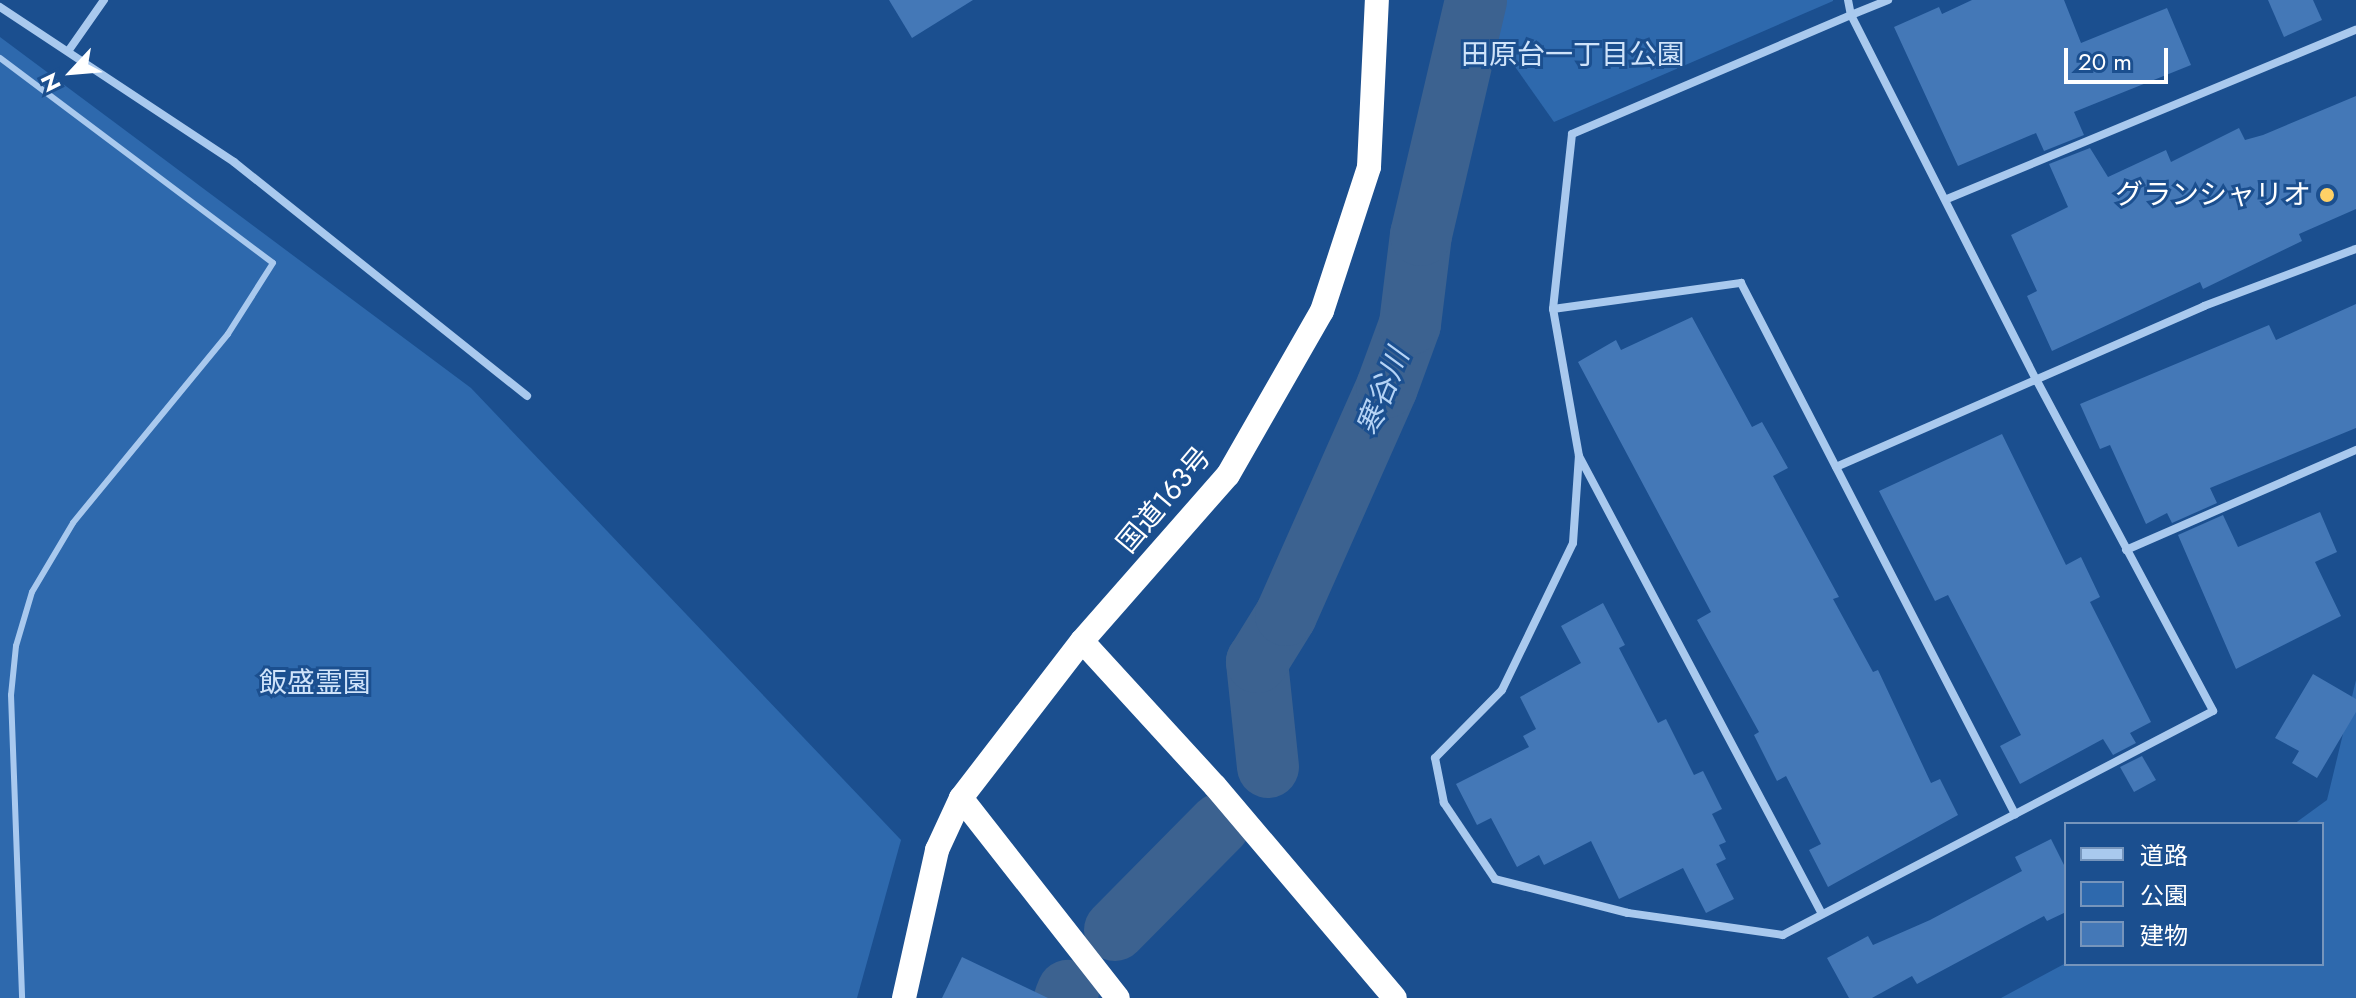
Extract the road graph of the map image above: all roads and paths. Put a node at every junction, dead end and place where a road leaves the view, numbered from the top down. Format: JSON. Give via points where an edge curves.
{"nodes":[{"id":1,"x":104,"y":0,"type":"edge"},
{"id":2,"x":1377,"y":0,"type":"edge"},
{"id":3,"x":1848,"y":0,"type":"edge"},
{"id":4,"x":1888,"y":0,"type":"edge"},
{"id":5,"x":0,"y":7,"type":"edge"},
{"id":6,"x":1851,"y":15,"type":"junction"},
{"id":7,"x":2356,"y":30,"type":"edge"},
{"id":8,"x":69,"y":50,"type":"junction"},
{"id":9,"x":0,"y":58,"type":"edge"},
{"id":10,"x":1947,"y":199,"type":"junction"},
{"id":11,"x":2356,"y":249,"type":"edge"},
{"id":12,"x":1553,"y":309,"type":"junction"},
{"id":13,"x":2037,"y":381,"type":"junction"},
{"id":14,"x":527,"y":396,"type":"dead end"},
{"id":15,"x":2356,"y":450,"type":"edge"},
{"id":16,"x":1579,"y":456,"type":"junction"},
{"id":17,"x":1836,"y":467,"type":"junction"},
{"id":18,"x":2126,"y":550,"type":"junction"},
{"id":19,"x":1082,"y":641,"type":"junction"},
{"id":20,"x":961,"y":798,"type":"junction"},
{"id":21,"x":2015,"y":814,"type":"junction"},
{"id":22,"x":1822,"y":914,"type":"junction"},
{"id":23,"x":22,"y":998,"type":"edge"},
{"id":24,"x":904,"y":998,"type":"edge"},
{"id":25,"x":1118,"y":998,"type":"edge"},
{"id":26,"x":1395,"y":998,"type":"edge"}],
"edges":[{"from":1,"to":8,"type":"street"},
{"from":2,"to":19,"type":"highway","name":"国道163号","via":[[1369,167],[1322,311],[1228,475]]},
{"from":3,"to":6,"type":"street"},
{"from":4,"to":6,"type":"street"},
{"from":5,"to":8,"type":"street"},
{"from":6,"to":10,"type":"street"},
{"from":6,"to":12,"type":"street","via":[[1572,134]]},
{"from":7,"to":10,"type":"street"},
{"from":8,"to":14,"type":"street","via":[[234,162]]},
{"from":9,"to":23,"type":"lane","via":[[273,263],[228,334],[73,523],[32,592],[16,646],[11,695]]},
{"from":10,"to":13,"type":"street"},
{"from":11,"to":13,"type":"street","via":[[2204,306]]},
{"from":12,"to":16,"type":"street"},
{"from":12,"to":17,"type":"street","via":[[1741,283]]},
{"from":13,"to":17,"type":"street"},
{"from":13,"to":18,"type":"street"},
{"from":15,"to":18,"type":"street"},
{"from":16,"to":22,"type":"street"},
{"from":16,"to":22,"type":"street","via":[[1573,543],[1502,690],[1435,758],[1444,803],[1495,879],[1628,913],[1783,935]]},
{"from":17,"to":21,"type":"street"},
{"from":18,"to":21,"type":"street","via":[[2213,711]]},
{"from":19,"to":20,"type":"highway","name":"国道163号"},
{"from":19,"to":26,"type":"highway","via":[[1215,786]]},
{"from":20,"to":24,"type":"highway","name":"国道163号","via":[[937,850]]},
{"from":20,"to":25,"type":"highway"},
{"from":21,"to":22,"type":"street"}]}
